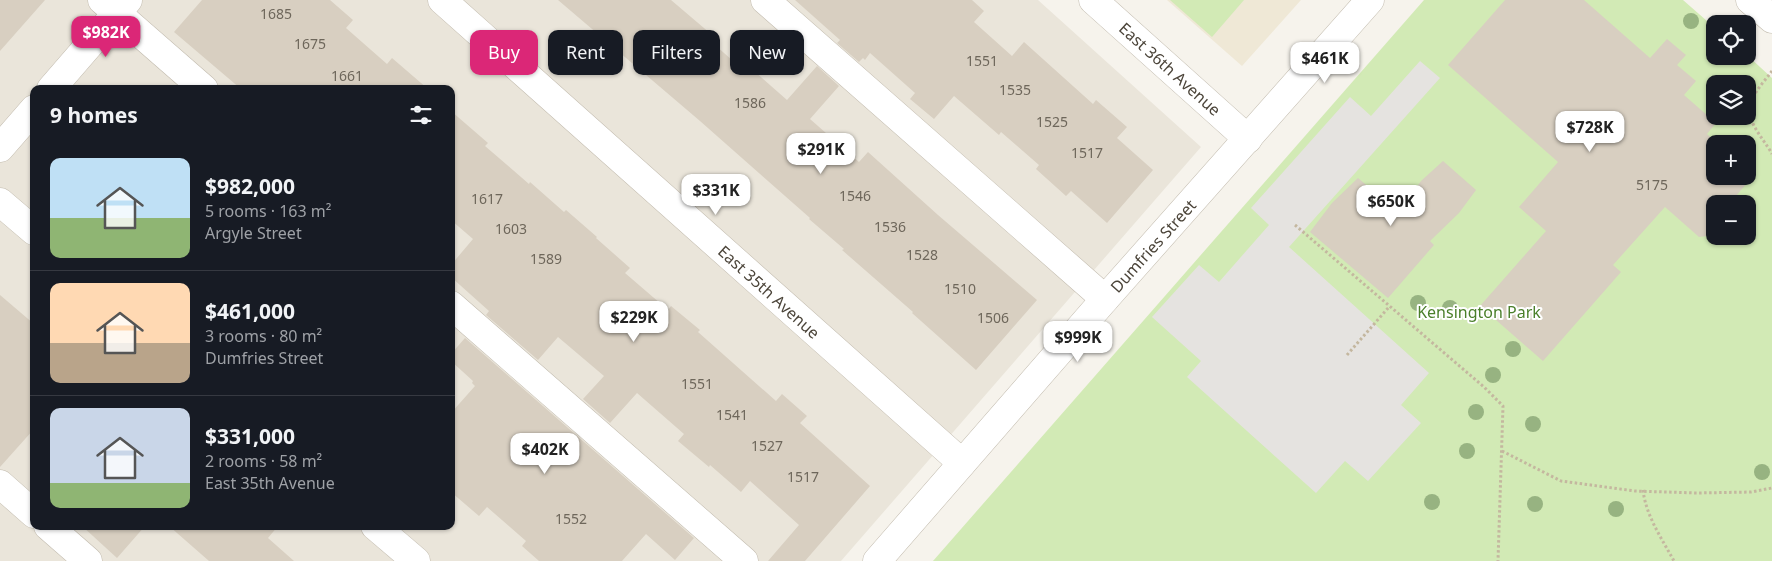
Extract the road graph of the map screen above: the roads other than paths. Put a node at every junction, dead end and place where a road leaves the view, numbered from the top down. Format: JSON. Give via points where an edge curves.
{"nodes":[{"id":1,"x":442,"y":0,"type":"edge"},
{"id":2,"x":765,"y":0,"type":"edge"},
{"id":3,"x":1093,"y":0,"type":"edge"},
{"id":4,"x":1370,"y":0,"type":"edge"},
{"id":5,"x":1750,"y":0,"type":"edge"},
{"id":6,"x":116,"y":4,"type":"edge"},
{"id":7,"x":1772,"y":19,"type":"edge"},
{"id":8,"x":54,"y":85,"type":"edge"},
{"id":9,"x":200,"y":85,"type":"edge"},
{"id":10,"x":30,"y":113,"type":"edge"},
{"id":11,"x":1248,"y":139,"type":"junction"},
{"id":12,"x":0,"y":148,"type":"edge"},
{"id":13,"x":0,"y":202,"type":"edge"},
{"id":14,"x":30,"y":228,"type":"edge"},
{"id":15,"x":1105,"y":300,"type":"junction"},
{"id":16,"x":455,"y":308,"type":"edge"},
{"id":17,"x":962,"y":463,"type":"junction"},
{"id":18,"x":0,"y":484,"type":"edge"},
{"id":19,"x":30,"y":510,"type":"edge"},
{"id":20,"x":53,"y":530,"type":"edge"},
{"id":21,"x":380,"y":530,"type":"edge"},
{"id":22,"x":88,"y":561,"type":"edge"},
{"id":23,"x":416,"y":561,"type":"edge"},
{"id":24,"x":744,"y":561,"type":"edge"},
{"id":25,"x":877,"y":561,"type":"edge"}],
"edges":[{"from":1,"to":17,"type":"street","name":"East 35th Avenue"},
{"from":2,"to":15,"type":"street"},
{"from":3,"to":11,"type":"street","name":"East 36th Avenue"},
{"from":4,"to":11,"type":"street","name":"Dumfries Street"},
{"from":5,"to":7,"type":"street"},
{"from":6,"to":8,"type":"street"},
{"from":6,"to":9,"type":"street"},
{"from":10,"to":12,"type":"street"},
{"from":11,"to":15,"type":"street","name":"Dumfries Street"},
{"from":13,"to":14,"type":"street"},
{"from":15,"to":17,"type":"street","name":"Dumfries Street"},
{"from":16,"to":24,"type":"street"},
{"from":17,"to":25,"type":"street","name":"Dumfries Street"},
{"from":18,"to":19,"type":"street"},
{"from":20,"to":22,"type":"street"},
{"from":21,"to":23,"type":"street"}]}
